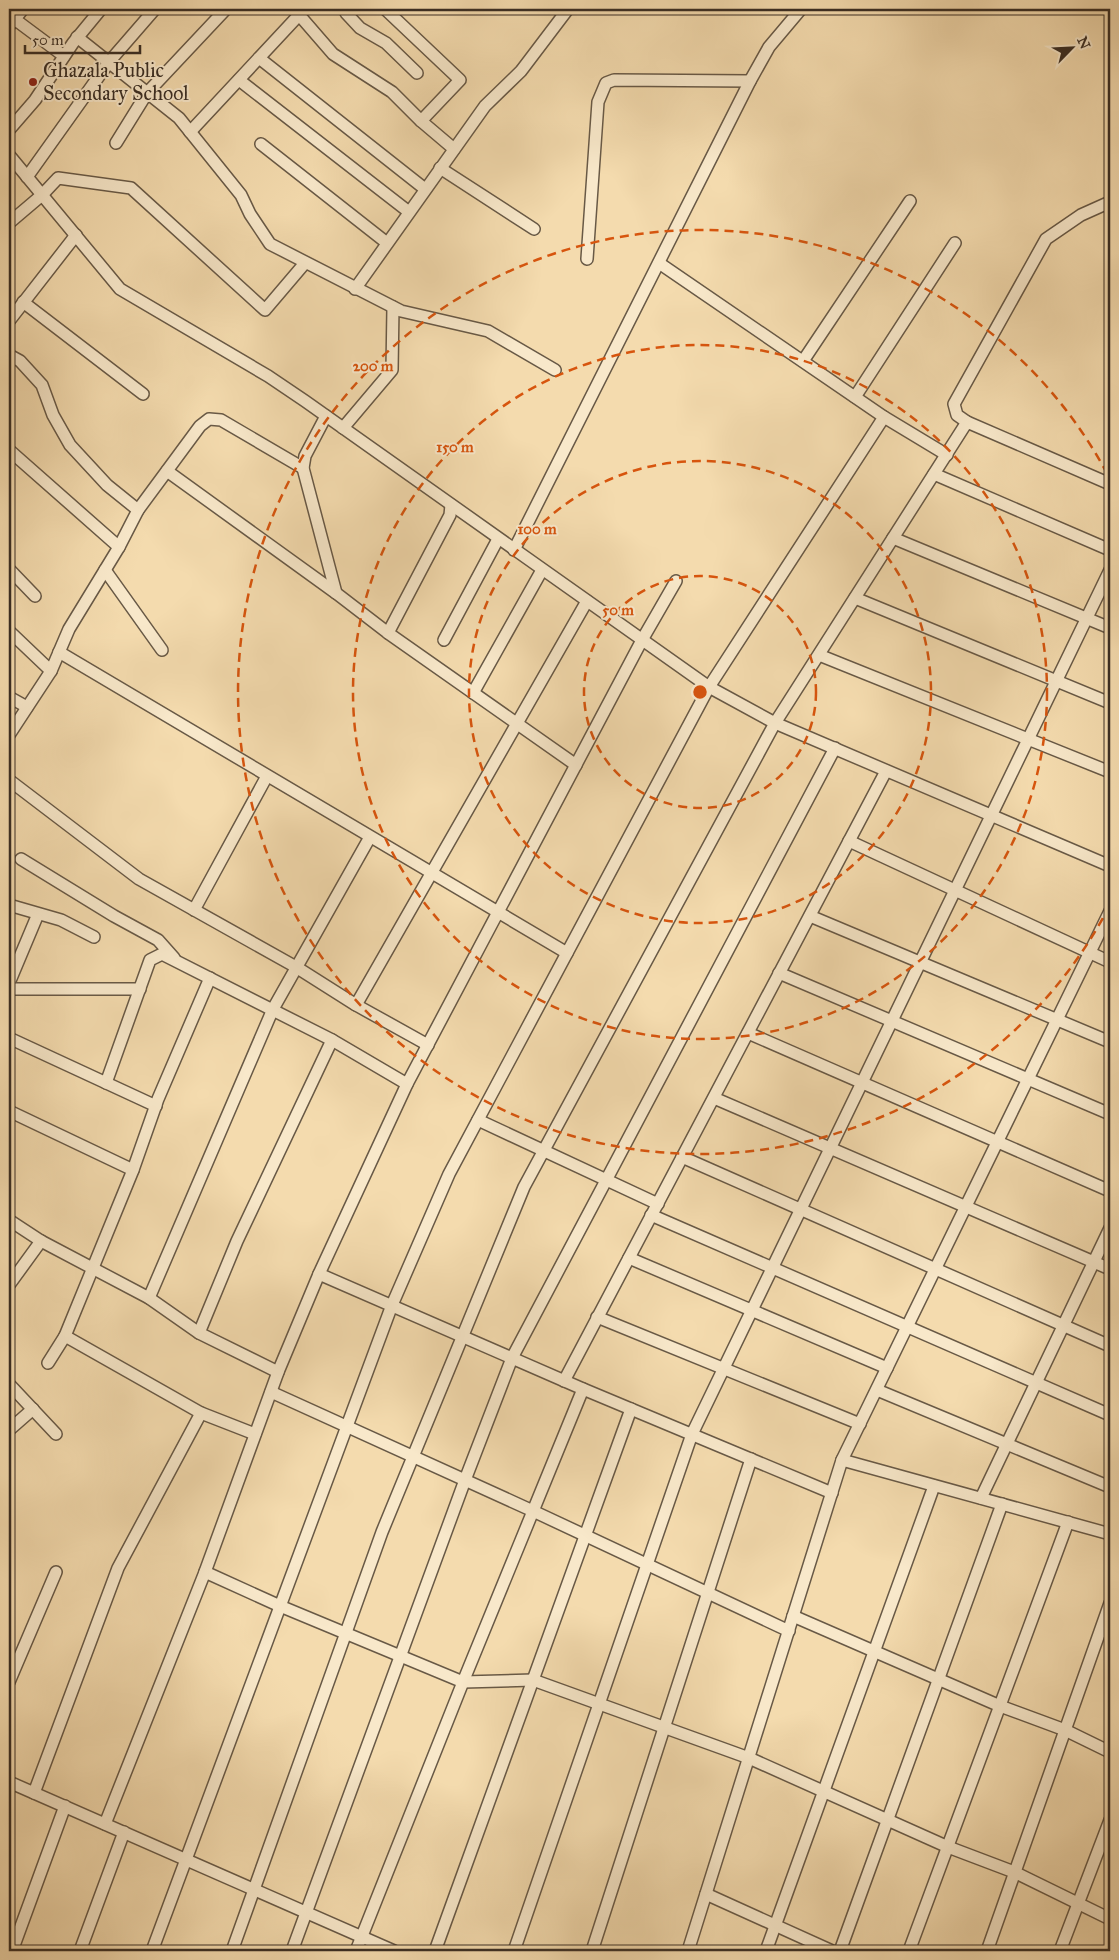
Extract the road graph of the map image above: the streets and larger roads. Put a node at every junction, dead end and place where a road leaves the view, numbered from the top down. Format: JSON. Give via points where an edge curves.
{"nodes":[{"id":1,"x":23,"y":9,"type":"edge"},
{"id":2,"x":101,"y":9,"type":"edge"},
{"id":3,"x":155,"y":9,"type":"edge"},
{"id":4,"x":226,"y":9,"type":"edge"},
{"id":5,"x":385,"y":9,"type":"edge"},
{"id":6,"x":568,"y":9,"type":"edge"},
{"id":7,"x":346,"y":10,"type":"edge"},
{"id":8,"x":796,"y":11,"type":"edge"},
{"id":9,"x":296,"y":12,"type":"edge"},
{"id":10,"x":10,"y":20,"type":"edge"},
{"id":11,"x":77,"y":37,"type":"junction"},
{"id":12,"x":64,"y":56,"type":"junction"},
{"id":13,"x":259,"y":58,"type":"junction"},
{"id":14,"x":109,"y":62,"type":"junction"},
{"id":15,"x":417,"y":73,"type":"dead end"},
{"id":16,"x":239,"y":80,"type":"junction"},
{"id":17,"x":750,"y":81,"type":"junction"},
{"id":18,"x":147,"y":93,"type":"junction"},
{"id":19,"x":421,"y":121,"type":"junction"},
{"id":20,"x":10,"y":126,"type":"edge"},
{"id":21,"x":190,"y":132,"type":"junction"},
{"id":22,"x":116,"y":143,"type":"dead end"},
{"id":23,"x":261,"y":144,"type":"dead end"},
{"id":24,"x":454,"y":149,"type":"junction"},
{"id":25,"x":9,"y":155,"type":"edge"},
{"id":26,"x":440,"y":168,"type":"junction"},
{"id":27,"x":27,"y":177,"type":"junction"},
{"id":28,"x":425,"y":189,"type":"junction"},
{"id":29,"x":42,"y":195,"type":"junction"},
{"id":30,"x":910,"y":202,"type":"dead end"},
{"id":31,"x":1110,"y":202,"type":"edge"},
{"id":32,"x":409,"y":212,"type":"junction"},
{"id":33,"x":9,"y":222,"type":"edge"},
{"id":34,"x":534,"y":229,"type":"dead end"},
{"id":35,"x":76,"y":235,"type":"junction"},
{"id":36,"x":387,"y":243,"type":"junction"},
{"id":37,"x":956,"y":243,"type":"dead end"},
{"id":38,"x":587,"y":259,"type":"dead end"},
{"id":39,"x":659,"y":262,"type":"junction"},
{"id":40,"x":305,"y":263,"type":"junction"},
{"id":41,"x":355,"y":289,"type":"junction"},
{"id":42,"x":24,"y":302,"type":"junction"},
{"id":43,"x":394,"y":307,"type":"junction"},
{"id":44,"x":9,"y":321,"type":"edge"},
{"id":45,"x":9,"y":355,"type":"edge"},
{"id":46,"x":803,"y":361,"type":"junction"},
{"id":47,"x":555,"y":370,"type":"dead end"},
{"id":48,"x":143,"y":394,"type":"dead end"},
{"id":49,"x":855,"y":397,"type":"junction"},
{"id":50,"x":326,"y":416,"type":"junction"},
{"id":51,"x":884,"y":417,"type":"junction"},
{"id":52,"x":967,"y":422,"type":"junction"},
{"id":53,"x":343,"y":428,"type":"junction"},
{"id":54,"x":9,"y":450,"type":"edge"},
{"id":55,"x":947,"y":455,"type":"junction"},
{"id":56,"x":303,"y":468,"type":"junction"},
{"id":57,"x":167,"y":471,"type":"junction"},
{"id":58,"x":934,"y":474,"type":"junction"},
{"id":59,"x":1110,"y":484,"type":"edge"},
{"id":60,"x":452,"y":505,"type":"junction"},
{"id":61,"x":138,"y":510,"type":"junction"},
{"id":62,"x":893,"y":538,"type":"junction"},
{"id":63,"x":498,"y":539,"type":"junction"},
{"id":64,"x":119,"y":547,"type":"junction"},
{"id":65,"x":514,"y":550,"type":"junction"},
{"id":66,"x":1110,"y":550,"type":"edge"},
{"id":67,"x":9,"y":568,"type":"edge"},
{"id":68,"x":105,"y":570,"type":"junction"},
{"id":69,"x":542,"y":570,"type":"junction"},
{"id":70,"x":1110,"y":570,"type":"edge"},
{"id":71,"x":676,"y":581,"type":"dead end"},
{"id":72,"x":336,"y":594,"type":"junction"},
{"id":73,"x":34,"y":596,"type":"dead end"},
{"id":74,"x":855,"y":598,"type":"junction"},
{"id":75,"x":587,"y":601,"type":"junction"},
{"id":76,"x":1087,"y":618,"type":"junction"},
{"id":77,"x":1110,"y":628,"type":"edge"},
{"id":78,"x":9,"y":631,"type":"edge"},
{"id":79,"x":388,"y":634,"type":"junction"},
{"id":80,"x":444,"y":640,"type":"dead end"},
{"id":81,"x":642,"y":640,"type":"junction"},
{"id":82,"x":162,"y":650,"type":"dead end"},
{"id":83,"x":59,"y":652,"type":"junction"},
{"id":84,"x":819,"y":655,"type":"junction"},
{"id":85,"x":50,"y":671,"type":"junction"},
{"id":86,"x":1056,"y":681,"type":"junction"},
{"id":87,"x":709,"y":687,"type":"junction"},
{"id":88,"x":474,"y":693,"type":"junction"},
{"id":89,"x":9,"y":697,"type":"edge"},
{"id":90,"x":1110,"y":703,"type":"edge"},
{"id":91,"x":27,"y":707,"type":"junction"},
{"id":92,"x":516,"y":723,"type":"junction"},
{"id":93,"x":775,"y":723,"type":"junction"},
{"id":94,"x":9,"y":735,"type":"edge"},
{"id":95,"x":1028,"y":739,"type":"junction"},
{"id":96,"x":835,"y":748,"type":"junction"},
{"id":97,"x":576,"y":765,"type":"junction"},
{"id":98,"x":886,"y":770,"type":"junction"},
{"id":99,"x":1110,"y":772,"type":"edge"},
{"id":100,"x":267,"y":776,"type":"junction"},
{"id":101,"x":9,"y":780,"type":"edge"},
{"id":102,"x":992,"y":815,"type":"junction"},
{"id":103,"x":370,"y":837,"type":"junction"},
{"id":104,"x":849,"y":841,"type":"junction"},
{"id":105,"x":21,"y":859,"type":"dead end"},
{"id":106,"x":1110,"y":866,"type":"edge"},
{"id":107,"x":431,"y":872,"type":"junction"},
{"id":108,"x":955,"y":890,"type":"junction"},
{"id":109,"x":9,"y":905,"type":"edge"},
{"id":110,"x":194,"y":910,"type":"junction"},
{"id":111,"x":1110,"y":911,"type":"edge"},
{"id":112,"x":498,"y":912,"type":"junction"},
{"id":113,"x":38,"y":914,"type":"junction"},
{"id":114,"x":810,"y":916,"type":"junction"},
{"id":115,"x":94,"y":937,"type":"dead end"},
{"id":116,"x":567,"y":953,"type":"junction"},
{"id":117,"x":1090,"y":953,"type":"junction"},
{"id":118,"x":176,"y":961,"type":"junction"},
{"id":119,"x":920,"y":962,"type":"junction"},
{"id":120,"x":1110,"y":962,"type":"edge"},
{"id":121,"x":296,"y":967,"type":"junction"},
{"id":122,"x":779,"y":973,"type":"junction"},
{"id":123,"x":210,"y":978,"type":"junction"},
{"id":124,"x":9,"y":983,"type":"edge"},
{"id":125,"x":9,"y":989,"type":"edge"},
{"id":126,"x":140,"y":989,"type":"junction"},
{"id":127,"x":356,"y":1004,"type":"junction"},
{"id":128,"x":273,"y":1009,"type":"junction"},
{"id":129,"x":1057,"y":1020,"type":"junction"},
{"id":130,"x":892,"y":1021,"type":"junction"},
{"id":131,"x":748,"y":1033,"type":"junction"},
{"id":132,"x":9,"y":1038,"type":"edge"},
{"id":133,"x":332,"y":1040,"type":"junction"},
{"id":134,"x":1110,"y":1042,"type":"edge"},
{"id":135,"x":428,"y":1045,"type":"junction"},
{"id":136,"x":1028,"y":1079,"type":"junction"},
{"id":137,"x":106,"y":1083,"type":"junction"},
{"id":138,"x":862,"y":1083,"type":"junction"},
{"id":139,"x":408,"y":1084,"type":"junction"},
{"id":140,"x":714,"y":1098,"type":"junction"},
{"id":141,"x":156,"y":1106,"type":"junction"},
{"id":142,"x":9,"y":1111,"type":"edge"},
{"id":143,"x":1110,"y":1114,"type":"edge"},
{"id":144,"x":478,"y":1120,"type":"junction"},
{"id":145,"x":998,"y":1142,"type":"junction"},
{"id":146,"x":831,"y":1148,"type":"junction"},
{"id":147,"x":544,"y":1151,"type":"junction"},
{"id":148,"x":682,"y":1157,"type":"junction"},
{"id":149,"x":133,"y":1170,"type":"junction"},
{"id":150,"x":606,"y":1180,"type":"junction"},
{"id":151,"x":1110,"y":1191,"type":"edge"},
{"id":152,"x":658,"y":1204,"type":"junction"},
{"id":153,"x":966,"y":1207,"type":"junction"},
{"id":154,"x":801,"y":1209,"type":"junction"},
{"id":155,"x":651,"y":1216,"type":"junction"},
{"id":156,"x":9,"y":1220,"type":"edge"},
{"id":157,"x":1110,"y":1228,"type":"edge"},
{"id":158,"x":41,"y":1241,"type":"junction"},
{"id":159,"x":629,"y":1258,"type":"junction"},
{"id":160,"x":1094,"y":1262,"type":"junction"},
{"id":161,"x":773,"y":1268,"type":"junction"},
{"id":162,"x":92,"y":1269,"type":"junction"},
{"id":163,"x":936,"y":1269,"type":"junction"},
{"id":164,"x":1110,"y":1269,"type":"edge"},
{"id":165,"x":319,"y":1274,"type":"junction"},
{"id":166,"x":9,"y":1285,"type":"edge"},
{"id":167,"x":148,"y":1298,"type":"junction"},
{"id":168,"x":392,"y":1306,"type":"junction"},
{"id":169,"x":752,"y":1310,"type":"junction"},
{"id":170,"x":598,"y":1317,"type":"junction"},
{"id":171,"x":1064,"y":1326,"type":"junction"},
{"id":172,"x":907,"y":1327,"type":"junction"},
{"id":173,"x":199,"y":1333,"type":"junction"},
{"id":174,"x":64,"y":1336,"type":"junction"},
{"id":175,"x":463,"y":1336,"type":"junction"},
{"id":176,"x":1110,"y":1346,"type":"edge"},
{"id":177,"x":512,"y":1358,"type":"junction"},
{"id":178,"x":48,"y":1363,"type":"dead end"},
{"id":179,"x":887,"y":1368,"type":"junction"},
{"id":180,"x":724,"y":1369,"type":"junction"},
{"id":181,"x":278,"y":1372,"type":"junction"},
{"id":182,"x":564,"y":1381,"type":"junction"},
{"id":183,"x":1036,"y":1383,"type":"junction"},
{"id":184,"x":9,"y":1384,"type":"edge"},
{"id":185,"x":582,"y":1389,"type":"junction"},
{"id":186,"x":876,"y":1390,"type":"junction"},
{"id":187,"x":271,"y":1392,"type":"junction"},
{"id":188,"x":33,"y":1409,"type":"junction"},
{"id":189,"x":631,"y":1409,"type":"junction"},
{"id":190,"x":202,"y":1414,"type":"junction"},
{"id":191,"x":1110,"y":1415,"type":"edge"},
{"id":192,"x":860,"y":1424,"type":"junction"},
{"id":193,"x":347,"y":1426,"type":"junction"},
{"id":194,"x":9,"y":1430,"type":"edge"},
{"id":195,"x":56,"y":1434,"type":"dead end"},
{"id":196,"x":255,"y":1434,"type":"junction"},
{"id":197,"x":692,"y":1434,"type":"junction"},
{"id":198,"x":1007,"y":1444,"type":"junction"},
{"id":199,"x":413,"y":1456,"type":"junction"},
{"id":200,"x":751,"y":1459,"type":"junction"},
{"id":201,"x":842,"y":1460,"type":"junction"},
{"id":202,"x":465,"y":1480,"type":"junction"},
{"id":203,"x":934,"y":1486,"type":"junction"},
{"id":204,"x":1110,"y":1487,"type":"edge"},
{"id":205,"x":832,"y":1493,"type":"junction"},
{"id":206,"x":981,"y":1498,"type":"junction"},
{"id":207,"x":1002,"y":1504,"type":"junction"},
{"id":208,"x":532,"y":1511,"type":"junction"},
{"id":209,"x":1068,"y":1522,"type":"junction"},
{"id":210,"x":1110,"y":1534,"type":"edge"},
{"id":211,"x":585,"y":1536,"type":"junction"},
{"id":212,"x":648,"y":1564,"type":"junction"},
{"id":213,"x":56,"y":1572,"type":"dead end"},
{"id":214,"x":204,"y":1572,"type":"junction"},
{"id":215,"x":708,"y":1593,"type":"junction"},
{"id":216,"x":1110,"y":1602,"type":"edge"},
{"id":217,"x":280,"y":1606,"type":"junction"},
{"id":218,"x":793,"y":1616,"type":"junction"},
{"id":219,"x":789,"y":1631,"type":"junction"},
{"id":220,"x":346,"y":1633,"type":"junction"},
{"id":221,"x":874,"y":1651,"type":"junction"},
{"id":222,"x":400,"y":1656,"type":"junction"},
{"id":223,"x":939,"y":1679,"type":"junction"},
{"id":224,"x":533,"y":1680,"type":"junction"},
{"id":225,"x":9,"y":1682,"type":"edge"},
{"id":226,"x":463,"y":1682,"type":"junction"},
{"id":227,"x":599,"y":1704,"type":"junction"},
{"id":228,"x":1000,"y":1706,"type":"junction"},
{"id":229,"x":664,"y":1728,"type":"junction"},
{"id":230,"x":1065,"y":1730,"type":"junction"},
{"id":231,"x":1110,"y":1752,"type":"edge"},
{"id":232,"x":749,"y":1758,"type":"junction"},
{"id":233,"x":10,"y":1786,"type":"edge"},
{"id":234,"x":824,"y":1791,"type":"junction"},
{"id":235,"x":34,"y":1793,"type":"junction"},
{"id":236,"x":65,"y":1806,"type":"junction"},
{"id":237,"x":888,"y":1820,"type":"junction"},
{"id":238,"x":1110,"y":1820,"type":"edge"},
{"id":239,"x":105,"y":1824,"type":"junction"},
{"id":240,"x":124,"y":1832,"type":"junction"},
{"id":241,"x":948,"y":1847,"type":"junction"},
{"id":242,"x":186,"y":1860,"type":"junction"},
{"id":243,"x":1014,"y":1872,"type":"junction"},
{"id":244,"x":254,"y":1890,"type":"junction"},
{"id":245,"x":706,"y":1894,"type":"junction"},
{"id":246,"x":1078,"y":1904,"type":"junction"},
{"id":247,"x":306,"y":1912,"type":"junction"},
{"id":248,"x":1110,"y":1919,"type":"edge"},
{"id":249,"x":775,"y":1926,"type":"junction"},
{"id":250,"x":362,"y":1937,"type":"junction"},
{"id":251,"x":12,"y":1951,"type":"edge"},
{"id":252,"x":80,"y":1951,"type":"edge"},
{"id":253,"x":152,"y":1951,"type":"edge"},
{"id":254,"x":232,"y":1951,"type":"edge"},
{"id":255,"x":292,"y":1951,"type":"edge"},
{"id":256,"x":356,"y":1951,"type":"edge"},
{"id":257,"x":394,"y":1951,"type":"edge"},
{"id":258,"x":435,"y":1951,"type":"edge"},
{"id":259,"x":514,"y":1951,"type":"edge"},
{"id":260,"x":592,"y":1951,"type":"edge"},
{"id":261,"x":688,"y":1951,"type":"edge"},
{"id":262,"x":766,"y":1951,"type":"edge"},
{"id":263,"x":832,"y":1951,"type":"edge"},
{"id":264,"x":840,"y":1951,"type":"edge"},
{"id":265,"x":909,"y":1951,"type":"edge"},
{"id":266,"x":987,"y":1951,"type":"edge"},
{"id":267,"x":1060,"y":1951,"type":"edge"}],
"edges":[{"from":1,"to":10,"type":"street"},
{"from":2,"to":11,"type":"street"},
{"from":3,"to":14,"type":"street"},
{"from":4,"to":18,"type":"street"},
{"from":5,"to":19,"type":"street","via":[[460,80]]},
{"from":6,"to":24,"type":"street","via":[[521,71],[485,106]]},
{"from":7,"to":15,"type":"street","via":[[360,28],[386,43]]},
{"from":8,"to":17,"type":"street","via":[[769,47]]},
{"from":9,"to":13,"type":"street"},
{"from":9,"to":19,"type":"street","via":[[333,54],[392,92]]},
{"from":10,"to":12,"type":"street"},
{"from":11,"to":12,"type":"street"},
{"from":11,"to":14,"type":"street"},
{"from":12,"to":20,"type":"street","via":[[35,100]]},
{"from":13,"to":16,"type":"street"},
{"from":13,"to":28,"type":"street"},
{"from":14,"to":18,"type":"street"},
{"from":14,"to":27,"type":"street"},
{"from":16,"to":21,"type":"street"},
{"from":16,"to":32,"type":"street"},
{"from":17,"to":38,"type":"street","via":[[614,80],[606,83],[598,102]]},
{"from":17,"to":39,"type":"street"},
{"from":18,"to":21,"type":"street","via":[[179,118]]},
{"from":18,"to":22,"type":"street"},
{"from":19,"to":24,"type":"street"},
{"from":21,"to":40,"type":"street","via":[[241,194],[270,244]]},
{"from":23,"to":36,"type":"street"},
{"from":24,"to":26,"type":"street"},
{"from":25,"to":27,"type":"street"},
{"from":26,"to":28,"type":"street"},
{"from":26,"to":34,"type":"street"},
{"from":27,"to":29,"type":"street"},
{"from":28,"to":32,"type":"street"},
{"from":29,"to":33,"type":"street"},
{"from":29,"to":35,"type":"street"},
{"from":29,"to":40,"type":"street","via":[[58,178],[131,188],[265,310]]},
{"from":30,"to":46,"type":"street"},
{"from":31,"to":52,"type":"street","via":[[1081,215],[1046,239],[954,404],[957,415]]},
{"from":32,"to":36,"type":"street"},
{"from":35,"to":42,"type":"street"},
{"from":35,"to":50,"type":"street","via":[[120,289],[268,376]]},
{"from":36,"to":41,"type":"street"},
{"from":37,"to":49,"type":"street"},
{"from":39,"to":46,"type":"street"},
{"from":39,"to":65,"type":"street"},
{"from":40,"to":41,"type":"street"},
{"from":41,"to":43,"type":"street"},
{"from":42,"to":44,"type":"street"},
{"from":42,"to":48,"type":"street"},
{"from":43,"to":47,"type":"street","via":[[488,331]]},
{"from":43,"to":53,"type":"street","via":[[392,370]]},
{"from":45,"to":61,"type":"street","via":[[20,361],[42,384],[53,415],[70,445],[107,485]]},
{"from":46,"to":49,"type":"street"},
{"from":49,"to":51,"type":"street"},
{"from":50,"to":53,"type":"street"},
{"from":50,"to":56,"type":"street","via":[[305,456]]},
{"from":51,"to":55,"type":"street"},
{"from":51,"to":87,"type":"street"},
{"from":52,"to":55,"type":"street"},
{"from":52,"to":59,"type":"street"},
{"from":53,"to":60,"type":"street"},
{"from":54,"to":64,"type":"street"},
{"from":55,"to":58,"type":"street"},
{"from":56,"to":57,"type":"street","via":[[221,420],[210,419],[200,426]]},
{"from":56,"to":72,"type":"street"},
{"from":57,"to":61,"type":"street"},
{"from":57,"to":72,"type":"street"},
{"from":58,"to":62,"type":"street"},
{"from":58,"to":66,"type":"street"},
{"from":60,"to":63,"type":"street"},
{"from":60,"to":79,"type":"street","via":[[450,515]]},
{"from":61,"to":64,"type":"street"},
{"from":62,"to":74,"type":"street"},
{"from":62,"to":76,"type":"street"},
{"from":63,"to":65,"type":"street"},
{"from":63,"to":80,"type":"street"},
{"from":64,"to":68,"type":"street"},
{"from":65,"to":69,"type":"street"},
{"from":67,"to":73,"type":"street"},
{"from":68,"to":82,"type":"street"},
{"from":68,"to":83,"type":"street","via":[[69,629]]},
{"from":69,"to":75,"type":"street"},
{"from":69,"to":88,"type":"street"},
{"from":70,"to":76,"type":"street"},
{"from":71,"to":81,"type":"street"},
{"from":72,"to":79,"type":"street"},
{"from":74,"to":84,"type":"street"},
{"from":74,"to":86,"type":"street"},
{"from":75,"to":81,"type":"street"},
{"from":75,"to":92,"type":"street"},
{"from":76,"to":77,"type":"street"},
{"from":76,"to":86,"type":"street"},
{"from":78,"to":85,"type":"street"},
{"from":79,"to":88,"type":"street"},
{"from":81,"to":87,"type":"street"},
{"from":81,"to":97,"type":"street"},
{"from":83,"to":85,"type":"street"},
{"from":83,"to":100,"type":"street"},
{"from":84,"to":93,"type":"street"},
{"from":84,"to":95,"type":"street"},
{"from":85,"to":91,"type":"street"},
{"from":86,"to":90,"type":"street"},
{"from":86,"to":95,"type":"street"},
{"from":87,"to":93,"type":"street"},
{"from":87,"to":116,"type":"street"},
{"from":88,"to":92,"type":"street"},
{"from":89,"to":91,"type":"street"},
{"from":91,"to":94,"type":"street"},
{"from":92,"to":97,"type":"street"},
{"from":92,"to":107,"type":"street"},
{"from":93,"to":96,"type":"street"},
{"from":93,"to":147,"type":"street"},
{"from":95,"to":99,"type":"street"},
{"from":95,"to":102,"type":"street"},
{"from":96,"to":98,"type":"street"},
{"from":96,"to":150,"type":"street"},
{"from":97,"to":112,"type":"street"},
{"from":98,"to":102,"type":"street"},
{"from":98,"to":104,"type":"street"},
{"from":100,"to":103,"type":"street"},
{"from":100,"to":110,"type":"street"},
{"from":101,"to":110,"type":"street","via":[[139,879]]},
{"from":102,"to":106,"type":"street"},
{"from":102,"to":108,"type":"street"},
{"from":103,"to":107,"type":"street"},
{"from":103,"to":121,"type":"street"},
{"from":104,"to":108,"type":"street"},
{"from":104,"to":114,"type":"street"},
{"from":105,"to":118,"type":"street","via":[[158,940]]},
{"from":107,"to":112,"type":"street"},
{"from":107,"to":127,"type":"street"},
{"from":108,"to":117,"type":"street"},
{"from":108,"to":119,"type":"street"},
{"from":109,"to":113,"type":"street"},
{"from":110,"to":121,"type":"street"},
{"from":111,"to":117,"type":"street"},
{"from":112,"to":116,"type":"street"},
{"from":112,"to":135,"type":"street"},
{"from":113,"to":115,"type":"street","via":[[60,920]]},
{"from":113,"to":124,"type":"street"},
{"from":114,"to":119,"type":"street"},
{"from":114,"to":122,"type":"street"},
{"from":116,"to":144,"type":"street"},
{"from":117,"to":120,"type":"street"},
{"from":117,"to":129,"type":"street"},
{"from":118,"to":123,"type":"street"},
{"from":118,"to":126,"type":"street","via":[[162,954],[150,960]]},
{"from":119,"to":129,"type":"street"},
{"from":119,"to":130,"type":"street"},
{"from":121,"to":127,"type":"street"},
{"from":121,"to":128,"type":"street"},
{"from":122,"to":130,"type":"street"},
{"from":122,"to":131,"type":"street"},
{"from":123,"to":128,"type":"street"},
{"from":123,"to":141,"type":"street"},
{"from":125,"to":126,"type":"street"},
{"from":126,"to":137,"type":"street"},
{"from":127,"to":135,"type":"street"},
{"from":128,"to":133,"type":"street"},
{"from":128,"to":167,"type":"street"},
{"from":129,"to":134,"type":"street"},
{"from":129,"to":136,"type":"street"},
{"from":130,"to":136,"type":"street"},
{"from":130,"to":138,"type":"street"},
{"from":131,"to":138,"type":"street"},
{"from":131,"to":140,"type":"street"},
{"from":132,"to":137,"type":"street"},
{"from":133,"to":139,"type":"street"},
{"from":133,"to":173,"type":"street","via":[[237,1241]]},
{"from":135,"to":139,"type":"street"},
{"from":136,"to":143,"type":"street"},
{"from":136,"to":145,"type":"street"},
{"from":137,"to":141,"type":"street"},
{"from":138,"to":145,"type":"street"},
{"from":138,"to":146,"type":"street"},
{"from":139,"to":165,"type":"street"},
{"from":140,"to":146,"type":"street"},
{"from":140,"to":148,"type":"street"},
{"from":141,"to":149,"type":"street"},
{"from":142,"to":149,"type":"street"},
{"from":144,"to":147,"type":"street"},
{"from":144,"to":168,"type":"street","via":[[449,1174]]},
{"from":145,"to":151,"type":"street"},
{"from":145,"to":153,"type":"street"},
{"from":146,"to":153,"type":"street"},
{"from":146,"to":154,"type":"street"},
{"from":147,"to":150,"type":"street"},
{"from":147,"to":175,"type":"street","via":[[524,1187]]},
{"from":148,"to":152,"type":"street"},
{"from":148,"to":154,"type":"street"},
{"from":149,"to":162,"type":"street"},
{"from":150,"to":152,"type":"street"},
{"from":150,"to":177,"type":"street"},
{"from":152,"to":155,"type":"street"},
{"from":153,"to":160,"type":"street"},
{"from":153,"to":163,"type":"street"},
{"from":154,"to":161,"type":"street"},
{"from":154,"to":163,"type":"street"},
{"from":155,"to":159,"type":"street"},
{"from":155,"to":161,"type":"street"},
{"from":156,"to":158,"type":"street"},
{"from":157,"to":160,"type":"street"},
{"from":158,"to":162,"type":"street"},
{"from":158,"to":166,"type":"street"},
{"from":159,"to":169,"type":"street"},
{"from":159,"to":170,"type":"street"},
{"from":160,"to":164,"type":"street"},
{"from":160,"to":171,"type":"street"},
{"from":161,"to":169,"type":"street"},
{"from":161,"to":172,"type":"street"},
{"from":162,"to":167,"type":"street"},
{"from":162,"to":174,"type":"street"},
{"from":163,"to":171,"type":"street"},
{"from":163,"to":172,"type":"street"},
{"from":165,"to":168,"type":"street"},
{"from":165,"to":181,"type":"street"},
{"from":167,"to":173,"type":"street"},
{"from":168,"to":175,"type":"street"},
{"from":168,"to":193,"type":"street"},
{"from":169,"to":179,"type":"street"},
{"from":169,"to":180,"type":"street"},
{"from":170,"to":180,"type":"street"},
{"from":170,"to":182,"type":"street"},
{"from":171,"to":176,"type":"street"},
{"from":171,"to":183,"type":"street"},
{"from":172,"to":179,"type":"street"},
{"from":172,"to":183,"type":"street"},
{"from":173,"to":181,"type":"street"},
{"from":174,"to":178,"type":"street"},
{"from":174,"to":190,"type":"street"},
{"from":175,"to":177,"type":"street"},
{"from":175,"to":199,"type":"street"},
{"from":177,"to":182,"type":"street"},
{"from":177,"to":202,"type":"street"},
{"from":179,"to":186,"type":"street"},
{"from":180,"to":192,"type":"street"},
{"from":180,"to":197,"type":"street"},
{"from":181,"to":187,"type":"street"},
{"from":182,"to":185,"type":"street"},
{"from":183,"to":191,"type":"street"},
{"from":183,"to":198,"type":"street"},
{"from":184,"to":188,"type":"street"},
{"from":185,"to":189,"type":"street"},
{"from":185,"to":208,"type":"street"},
{"from":186,"to":192,"type":"street"},
{"from":186,"to":198,"type":"street"},
{"from":187,"to":193,"type":"street"},
{"from":187,"to":196,"type":"street"},
{"from":188,"to":194,"type":"street"},
{"from":188,"to":195,"type":"street"},
{"from":189,"to":197,"type":"street"},
{"from":189,"to":211,"type":"street"},
{"from":190,"to":196,"type":"street"},
{"from":190,"to":235,"type":"street","via":[[118,1568]]},
{"from":192,"to":201,"type":"street"},
{"from":193,"to":199,"type":"street"},
{"from":193,"to":217,"type":"street"},
{"from":196,"to":214,"type":"street"},
{"from":197,"to":200,"type":"street"},
{"from":197,"to":212,"type":"street"},
{"from":198,"to":204,"type":"street"},
{"from":198,"to":206,"type":"street"},
{"from":199,"to":202,"type":"street"},
{"from":199,"to":220,"type":"street"},
{"from":200,"to":205,"type":"street"},
{"from":200,"to":215,"type":"street"},
{"from":201,"to":203,"type":"street"},
{"from":201,"to":205,"type":"street"},
{"from":202,"to":208,"type":"street"},
{"from":202,"to":222,"type":"street"},
{"from":203,"to":206,"type":"street"},
{"from":203,"to":221,"type":"street"},
{"from":205,"to":218,"type":"street"},
{"from":206,"to":207,"type":"street"},
{"from":207,"to":209,"type":"street"},
{"from":207,"to":223,"type":"street"},
{"from":208,"to":211,"type":"street"},
{"from":208,"to":226,"type":"street"},
{"from":209,"to":210,"type":"street"},
{"from":209,"to":228,"type":"street"},
{"from":211,"to":212,"type":"street"},
{"from":211,"to":224,"type":"street"},
{"from":212,"to":215,"type":"street"},
{"from":212,"to":227,"type":"street"},
{"from":213,"to":225,"type":"street"},
{"from":214,"to":217,"type":"street"},
{"from":214,"to":239,"type":"street"},
{"from":215,"to":219,"type":"street"},
{"from":215,"to":229,"type":"street"},
{"from":216,"to":230,"type":"street"},
{"from":217,"to":220,"type":"street"},
{"from":217,"to":242,"type":"street"},
{"from":218,"to":219,"type":"street"},
{"from":218,"to":221,"type":"street"},
{"from":219,"to":232,"type":"street"},
{"from":220,"to":222,"type":"street"},
{"from":220,"to":244,"type":"street"},
{"from":221,"to":223,"type":"street"},
{"from":221,"to":234,"type":"street"},
{"from":222,"to":226,"type":"street"},
{"from":222,"to":247,"type":"street"},
{"from":223,"to":228,"type":"street"},
{"from":223,"to":237,"type":"street"},
{"from":224,"to":226,"type":"street"},
{"from":224,"to":227,"type":"street"},
{"from":224,"to":258,"type":"street"},
{"from":226,"to":250,"type":"street"},
{"from":227,"to":229,"type":"street"},
{"from":227,"to":259,"type":"street"},
{"from":228,"to":230,"type":"street"},
{"from":228,"to":241,"type":"street"},
{"from":229,"to":232,"type":"street"},
{"from":229,"to":260,"type":"street"},
{"from":230,"to":231,"type":"street"},
{"from":230,"to":243,"type":"street"},
{"from":232,"to":234,"type":"street"},
{"from":232,"to":245,"type":"street"},
{"from":233,"to":235,"type":"street"},
{"from":234,"to":237,"type":"street"},
{"from":234,"to":249,"type":"street"},
{"from":235,"to":236,"type":"street"},
{"from":236,"to":239,"type":"street"},
{"from":236,"to":251,"type":"street"},
{"from":237,"to":241,"type":"street"},
{"from":237,"to":264,"type":"street"},
{"from":238,"to":246,"type":"street"},
{"from":239,"to":240,"type":"street"},
{"from":240,"to":242,"type":"street"},
{"from":240,"to":252,"type":"street"},
{"from":241,"to":243,"type":"street"},
{"from":241,"to":265,"type":"street"},
{"from":242,"to":244,"type":"street"},
{"from":242,"to":253,"type":"street"},
{"from":243,"to":246,"type":"street"},
{"from":243,"to":266,"type":"street"},
{"from":244,"to":247,"type":"street"},
{"from":244,"to":254,"type":"street"},
{"from":245,"to":249,"type":"street"},
{"from":245,"to":261,"type":"street"},
{"from":246,"to":248,"type":"street"},
{"from":246,"to":267,"type":"street"},
{"from":247,"to":250,"type":"street"},
{"from":247,"to":255,"type":"street"},
{"from":249,"to":262,"type":"street"},
{"from":249,"to":263,"type":"street"},
{"from":250,"to":256,"type":"street"},
{"from":250,"to":257,"type":"street"}]}
